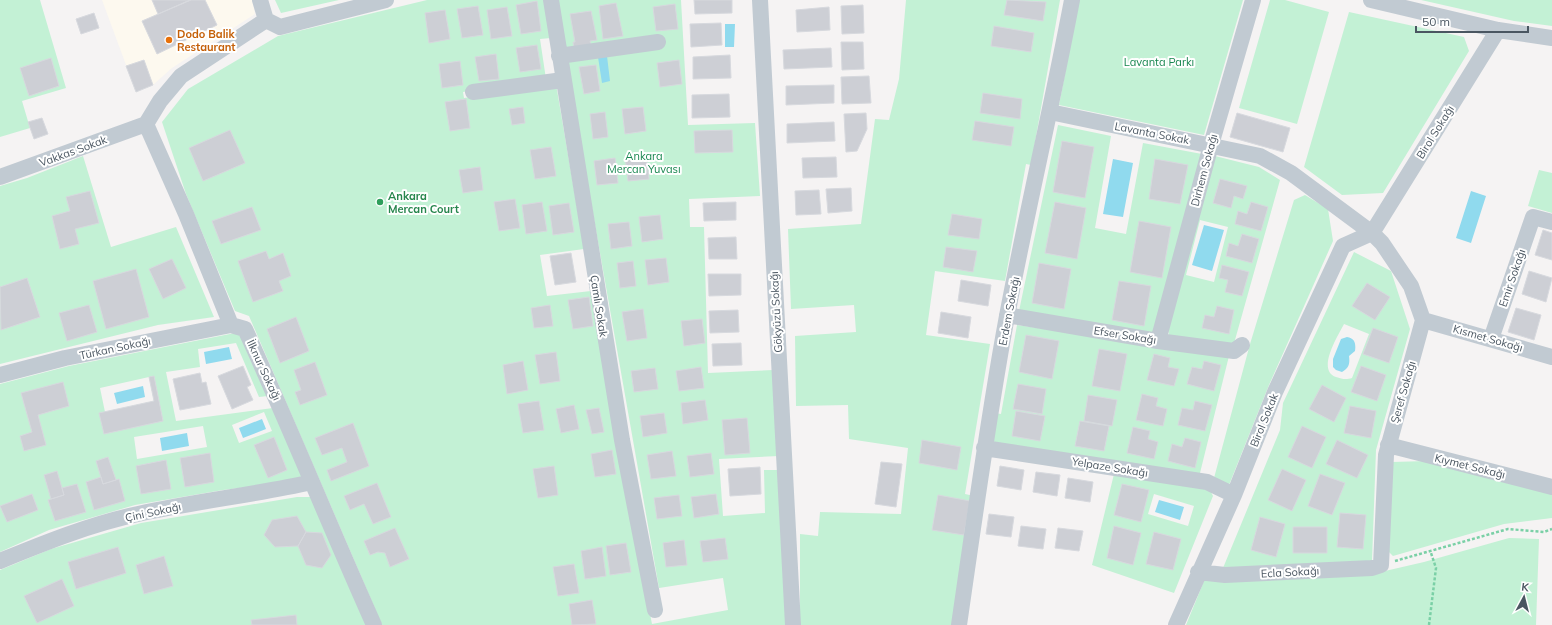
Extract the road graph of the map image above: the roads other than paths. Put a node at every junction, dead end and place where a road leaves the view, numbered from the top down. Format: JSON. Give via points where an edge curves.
{"nodes":[{"id":1,"x":260,"y":0,"type":"edge"},
{"id":2,"x":386,"y":0,"type":"edge"},
{"id":3,"x":551,"y":0,"type":"edge"},
{"id":4,"x":760,"y":0,"type":"edge"},
{"id":5,"x":1072,"y":0,"type":"edge"},
{"id":6,"x":1253,"y":0,"type":"edge"},
{"id":7,"x":1371,"y":0,"type":"edge"},
{"id":8,"x":266,"y":20,"type":"junction"},
{"id":9,"x":1498,"y":30,"type":"junction"},
{"id":10,"x":1552,"y":38,"type":"edge"},
{"id":11,"x":658,"y":42,"type":"dead end"},
{"id":12,"x":559,"y":56,"type":"junction"},
{"id":13,"x":563,"y":80,"type":"junction"},
{"id":14,"x":473,"y":92,"type":"dead end"},
{"id":15,"x":1050,"y":112,"type":"junction"},
{"id":16,"x":146,"y":124,"type":"junction"},
{"id":17,"x":1211,"y":145,"type":"junction"},
{"id":18,"x":0,"y":177,"type":"edge"},
{"id":19,"x":1552,"y":222,"type":"edge"},
{"id":20,"x":1372,"y":233,"type":"junction"},
{"id":21,"x":1007,"y":315,"type":"junction"},
{"id":22,"x":1423,"y":320,"type":"junction"},
{"id":23,"x":231,"y":325,"type":"junction"},
{"id":24,"x":1491,"y":339,"type":"junction"},
{"id":25,"x":1158,"y":341,"type":"junction"},
{"id":26,"x":1242,"y":345,"type":"dead end"},
{"id":27,"x":1552,"y":358,"type":"edge"},
{"id":28,"x":0,"y":375,"type":"edge"},
{"id":29,"x":1388,"y":445,"type":"junction"},
{"id":30,"x":984,"y":448,"type":"junction"},
{"id":31,"x":312,"y":482,"type":"junction"},
{"id":32,"x":1552,"y":487,"type":"edge"},
{"id":33,"x":1234,"y":496,"type":"junction"},
{"id":34,"x":0,"y":562,"type":"edge"},
{"id":35,"x":1381,"y":565,"type":"joint"},
{"id":36,"x":1198,"y":572,"type":"junction"},
{"id":37,"x":655,"y":610,"type":"dead end"},
{"id":38,"x":374,"y":625,"type":"edge"},
{"id":39,"x":793,"y":625,"type":"edge"},
{"id":40,"x":959,"y":625,"type":"edge"},
{"id":41,"x":1176,"y":625,"type":"edge"}],
"edges":[{"from":1,"to":8,"type":"street"},
{"from":2,"to":8,"type":"street","via":[[280,27]]},
{"from":3,"to":12,"type":"street","name":"Çamlı Sokak"},
{"from":4,"to":39,"type":"street","name":"Gökyüzü Sokağı"},
{"from":5,"to":15,"type":"street","name":"Erdem Sokağı"},
{"from":6,"to":17,"type":"street","name":"Dirhem Sokağı"},
{"from":7,"to":9,"type":"street"},
{"from":8,"to":16,"type":"street","via":[[181,76],[160,101]]},
{"from":9,"to":10,"type":"street"},
{"from":9,"to":20,"type":"street","name":"Birol Sokağı"},
{"from":11,"to":12,"type":"street"},
{"from":12,"to":13,"type":"street","name":"Çamlı Sokak"},
{"from":13,"to":14,"type":"street"},
{"from":13,"to":37,"type":"street","name":"Çamlı Sokak","via":[[622,440]]},
{"from":15,"to":17,"type":"street","name":"Lavanta Sokak"},
{"from":15,"to":21,"type":"street","name":"Erdem Sokağı"},
{"from":16,"to":18,"type":"street","name":"Vakkas Sokak"},
{"from":16,"to":23,"type":"street"},
{"from":17,"to":20,"type":"street","name":"Lavanta Sokak","via":[[1260,156],[1291,173]]},
{"from":17,"to":25,"type":"street","name":"Dirhem Sokağı"},
{"from":19,"to":24,"type":"street","name":"Emir Sokağı","via":[[1533,217]]},
{"from":20,"to":22,"type":"street","via":[[1382,243],[1411,286]]},
{"from":20,"to":33,"type":"street","name":"Birol Sokak","via":[[1343,246],[1275,392]]},
{"from":21,"to":25,"type":"street","name":"Efser Sokağı"},
{"from":21,"to":30,"type":"street","name":"Erdem Sokağı"},
{"from":22,"to":24,"type":"street","name":"Kısmet Sokağı"},
{"from":22,"to":29,"type":"street","name":"Şeref Sokağı"},
{"from":23,"to":28,"type":"street","name":"Türkan Sokağı","via":[[65,358]]},
{"from":23,"to":31,"type":"street","name":"İlknur Sokağı","via":[[245,329],[288,422]]},
{"from":24,"to":27,"type":"street","name":"Kısmet Sokağı"},
{"from":25,"to":26,"type":"street","name":"Efser Sokağı","via":[[1234,351]]},
{"from":29,"to":32,"type":"street","name":"Kıymet Sokağı"},
{"from":29,"to":35,"type":"street","name":"Şeref Sokağı"},
{"from":30,"to":33,"type":"street","name":"Yelpaze Sokağı","via":[[1207,482]]},
{"from":30,"to":40,"type":"street","name":"Erdem Sokağı"},
{"from":31,"to":34,"type":"street","name":"Çini Sokağı","via":[[137,514],[49,541]]},
{"from":31,"to":38,"type":"street","name":"İlknur Sokağı"},
{"from":33,"to":36,"type":"street","name":"Birol Sokak"},
{"from":35,"to":36,"type":"street","name":"Ecla Sokağı","via":[[1372,568],[1225,575]]},
{"from":36,"to":41,"type":"street","name":"Birol Sokak"}]}
